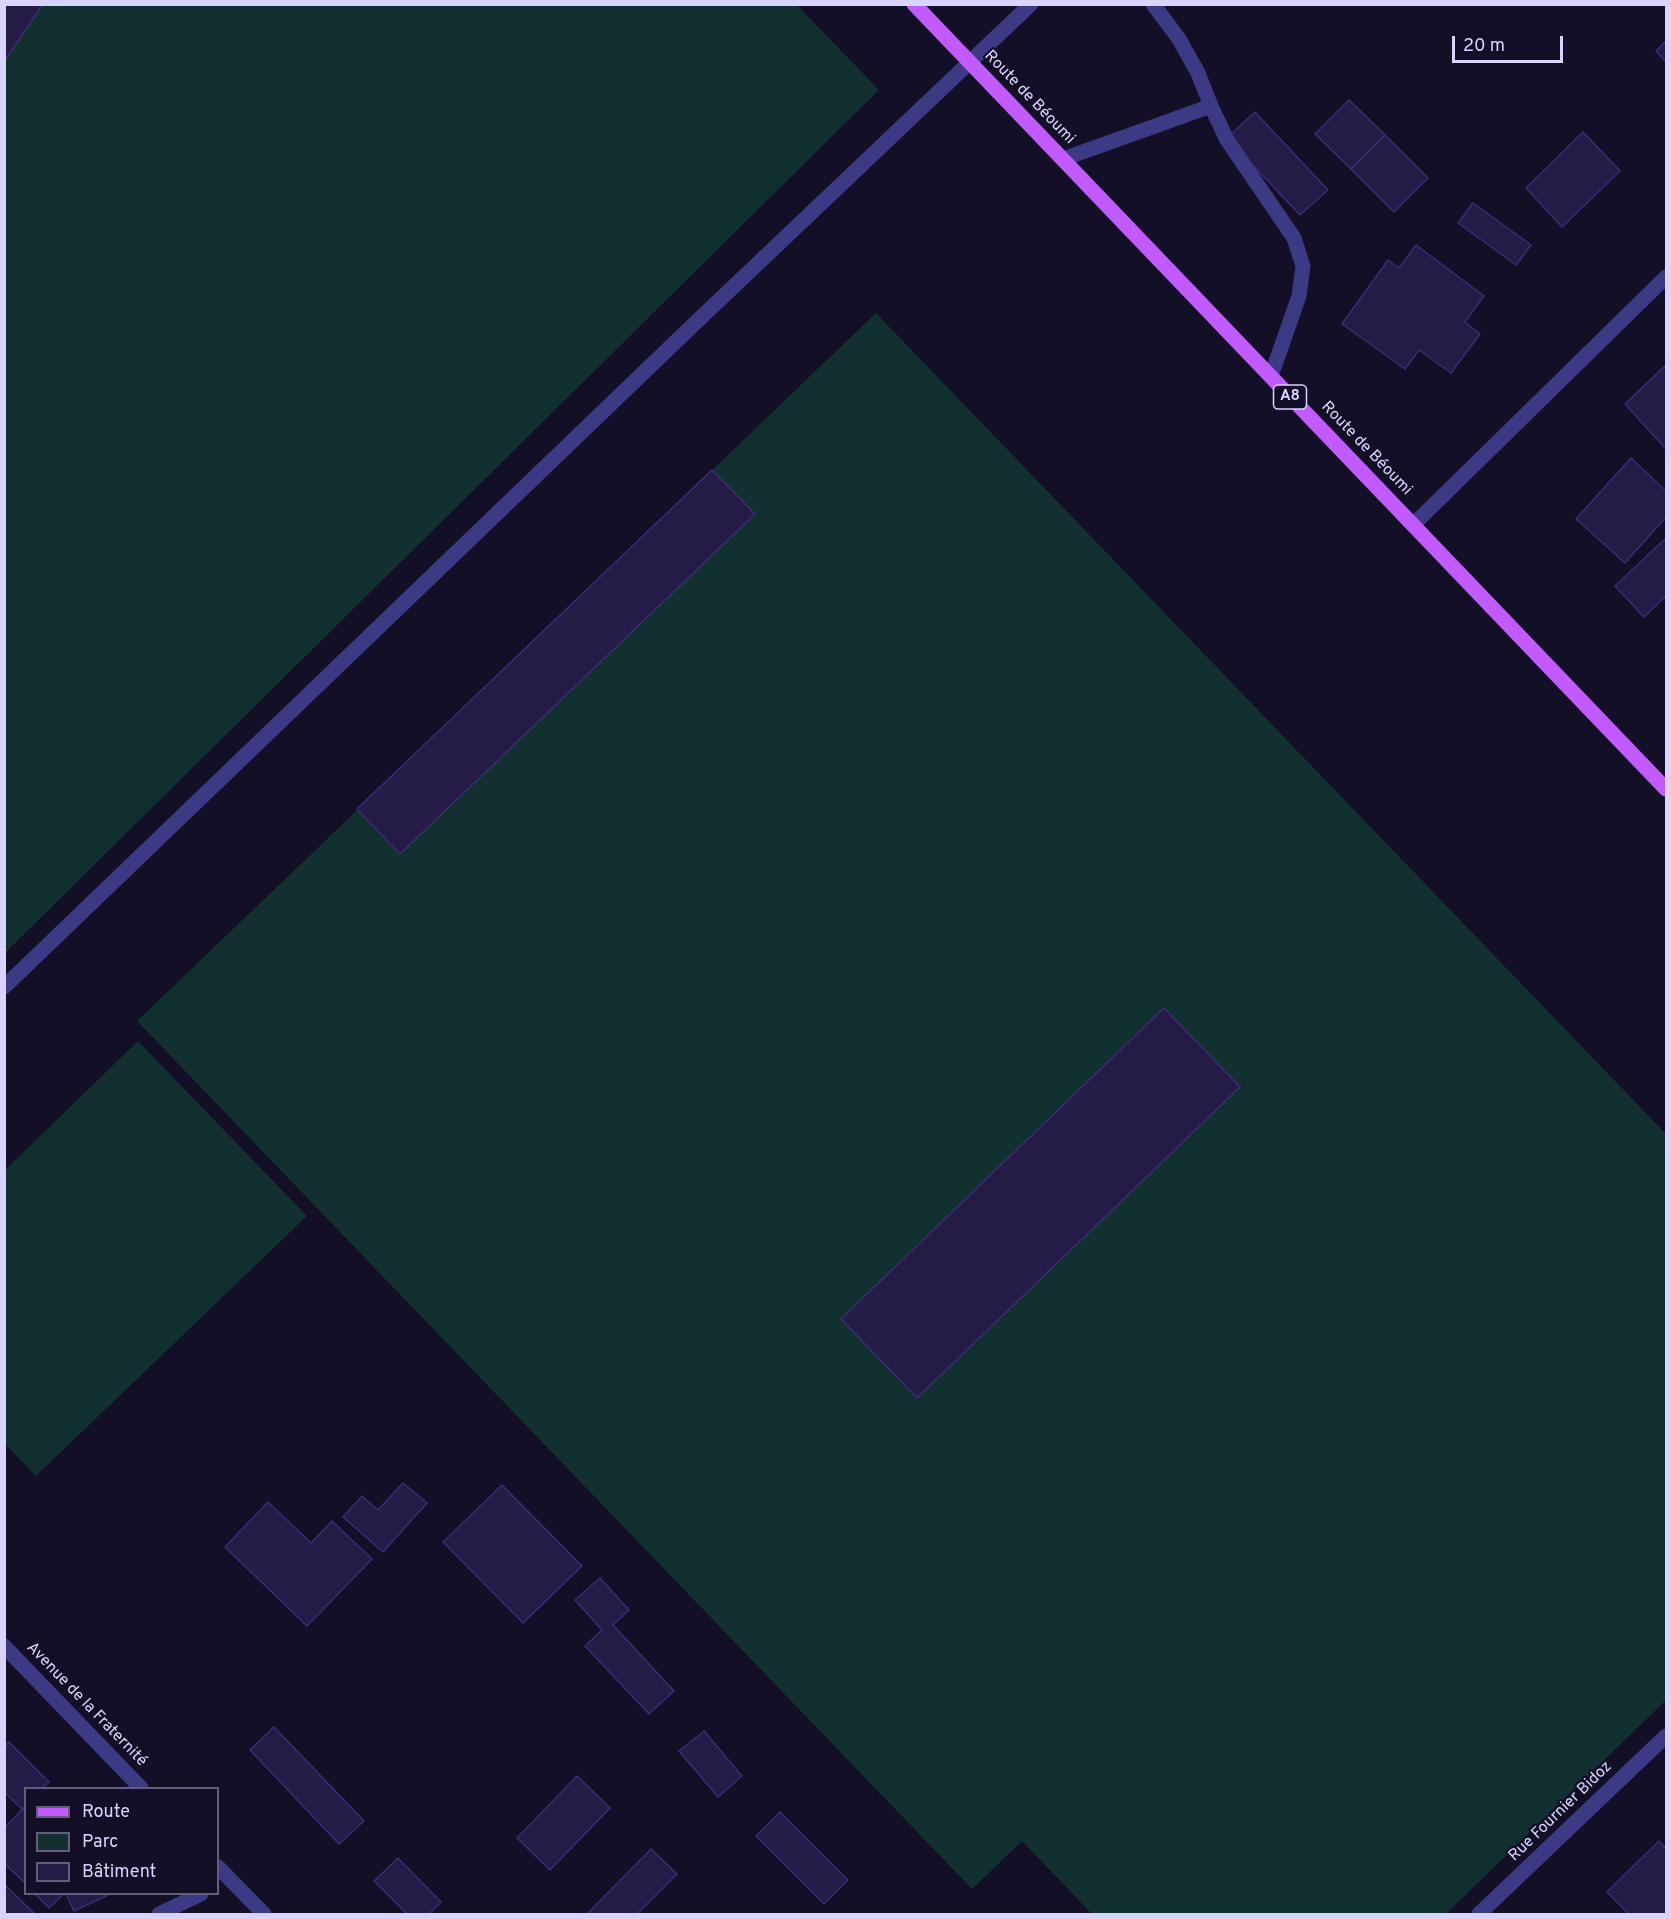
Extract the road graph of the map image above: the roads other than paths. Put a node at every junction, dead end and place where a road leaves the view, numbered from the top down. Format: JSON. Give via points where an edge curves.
{"nodes":[{"id":1,"x":914,"y":4,"type":"edge"},
{"id":2,"x":1031,"y":4,"type":"edge"},
{"id":3,"x":1153,"y":4,"type":"edge"},
{"id":4,"x":969,"y":62,"type":"junction"},
{"id":5,"x":1211,"y":106,"type":"junction"},
{"id":6,"x":1063,"y":159,"type":"junction"},
{"id":7,"x":1666,"y":277,"type":"edge"},
{"id":8,"x":1271,"y":376,"type":"junction"},
{"id":9,"x":1413,"y":525,"type":"junction"},
{"id":10,"x":1666,"y":789,"type":"edge"},
{"id":11,"x":4,"y":987,"type":"edge"},
{"id":12,"x":4,"y":1646,"type":"edge"},
{"id":13,"x":1663,"y":1746,"type":"edge"},
{"id":14,"x":140,"y":1787,"type":"edge"},
{"id":15,"x":223,"y":1882,"type":"edge"},
{"id":16,"x":197,"y":1895,"type":"edge"},
{"id":17,"x":159,"y":1914,"type":"edge"},
{"id":18,"x":264,"y":1914,"type":"edge"},
{"id":19,"x":1479,"y":1914,"type":"edge"}],
"edges":[{"from":1,"to":4,"type":"main road","name":"Route de Béoumi","number":"A8"},
{"from":2,"to":4,"type":"street"},
{"from":3,"to":5,"type":"street","via":[[1179,39]]},
{"from":4,"to":6,"type":"main road","name":"Route de Béoumi","number":"A8"},
{"from":4,"to":11,"type":"street"},
{"from":5,"to":6,"type":"street"},
{"from":5,"to":8,"type":"street","via":[[1227,140],[1294,238],[1303,266],[1299,296]]},
{"from":6,"to":8,"type":"main road","name":"Route de Béoumi","number":"A8"},
{"from":7,"to":9,"type":"street"},
{"from":8,"to":9,"type":"main road","name":"Route de Béoumi","number":"A8"},
{"from":9,"to":10,"type":"main road","name":"Route de Béoumi","number":"A8"},
{"from":12,"to":14,"type":"street","name":"Avenue de la Fraternité"},
{"from":13,"to":19,"type":"street","name":"Rue Fournier Bidoz"},
{"from":15,"to":18,"type":"street"},
{"from":16,"to":17,"type":"street"}]}
